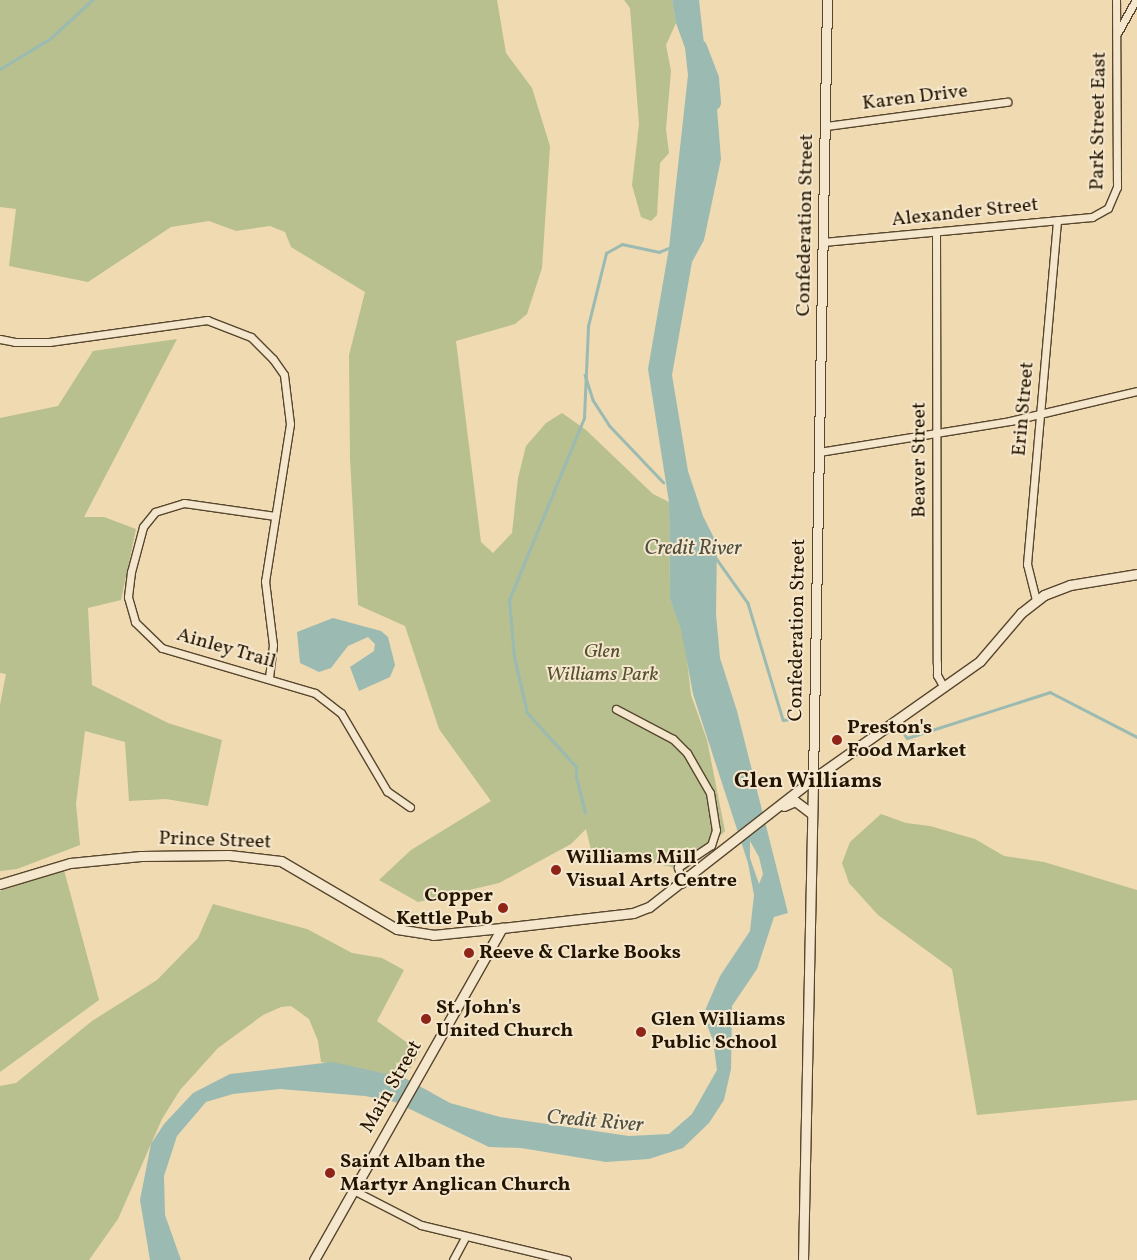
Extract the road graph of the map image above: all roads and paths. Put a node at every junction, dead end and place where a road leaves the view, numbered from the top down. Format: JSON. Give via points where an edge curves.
{"nodes":[{"id":1,"x":827,"y":0,"type":"edge"},
{"id":2,"x":1116,"y":0,"type":"edge"},
{"id":3,"x":1136,"y":0,"type":"edge"},
{"id":4,"x":1117,"y":32,"type":"junction"},
{"id":5,"x":1007,"y":102,"type":"dead end"},
{"id":6,"x":826,"y":126,"type":"junction"},
{"id":7,"x":1108,"y":208,"type":"joint"},
{"id":8,"x":1057,"y":220,"type":"junction"},
{"id":9,"x":936,"y":232,"type":"junction"},
{"id":10,"x":823,"y":242,"type":"junction"},
{"id":11,"x":0,"y":338,"type":"edge"},
{"id":12,"x":1137,"y":391,"type":"edge"},
{"id":13,"x":1039,"y":413,"type":"junction"},
{"id":14,"x":936,"y":435,"type":"junction"},
{"id":15,"x":819,"y":452,"type":"junction"},
{"id":16,"x":275,"y":516,"type":"junction"},
{"id":17,"x":1137,"y":574,"type":"edge"},
{"id":18,"x":1036,"y":600,"type":"junction"},
{"id":19,"x":269,"y":679,"type":"junction"},
{"id":20,"x":943,"y":686,"type":"junction"},
{"id":21,"x":616,"y":709,"type":"dead end"},
{"id":22,"x":813,"y":779,"type":"junction"},
{"id":23,"x":410,"y":807,"type":"dead end"},
{"id":24,"x":774,"y":810,"type":"junction"},
{"id":25,"x":812,"y":814,"type":"junction"},
{"id":26,"x":0,"y":884,"type":"edge"},
{"id":27,"x":682,"y":884,"type":"junction"},
{"id":28,"x":502,"y":928,"type":"junction"},
{"id":29,"x":353,"y":1190,"type":"junction"},
{"id":30,"x":465,"y":1237,"type":"junction"},
{"id":31,"x":314,"y":1260,"type":"edge"},
{"id":32,"x":453,"y":1260,"type":"edge"},
{"id":33,"x":567,"y":1260,"type":"edge"},
{"id":34,"x":803,"y":1260,"type":"edge"}],
"edges":[{"from":1,"to":6,"type":"main road","name":"Confederation Street"},
{"from":2,"to":4,"type":"street","name":"Park Street East"},
{"from":3,"to":4,"type":"street","name":"Park Street East"},
{"from":4,"to":7,"type":"street","name":"Park Street East","via":[[1116,187]]},
{"from":5,"to":6,"type":"street","name":"Karen Drive"},
{"from":6,"to":10,"type":"main road","name":"Confederation Street"},
{"from":7,"to":8,"type":"street","name":"Alexander Street","via":[[1092,217]]},
{"from":8,"to":9,"type":"street","name":"Alexander Street"},
{"from":8,"to":13,"type":"street","name":"Erin Street"},
{"from":9,"to":10,"type":"street","name":"Alexander Street"},
{"from":9,"to":14,"type":"street","name":"Beaver Street"},
{"from":10,"to":15,"type":"main road","name":"Confederation Street"},
{"from":11,"to":16,"type":"street","via":[[15,342],[49,342],[208,320],[251,337],[284,375],[290,406]]},
{"from":12,"to":13,"type":"street"},
{"from":13,"to":14,"type":"street"},
{"from":13,"to":18,"type":"street","name":"Erin Street","via":[[1027,564]]},
{"from":14,"to":15,"type":"street"},
{"from":14,"to":20,"type":"street","name":"Beaver Street","via":[[936,663]]},
{"from":15,"to":22,"type":"main road","name":"Confederation Street"},
{"from":16,"to":19,"type":"street","via":[[265,581],[274,646]]},
{"from":16,"to":19,"type":"street","name":"Ainley Trail","via":[[184,503],[155,512],[144,527],[131,572],[128,597],[135,622],[162,648]]},
{"from":17,"to":18,"type":"main road","via":[[1070,585]]},
{"from":18,"to":20,"type":"main road","via":[[980,661]]},
{"from":19,"to":23,"type":"street","name":"Ainley Trail","via":[[315,693],[341,713],[387,791]]},
{"from":20,"to":22,"type":"main road"},
{"from":21,"to":27,"type":"street","via":[[672,739],[687,753],[710,793],[716,830],[711,845],[678,867]]},
{"from":22,"to":24,"type":"main road"},
{"from":22,"to":25,"type":"main road","name":"Confederation Street"},
{"from":24,"to":25,"type":"main road","via":[[795,801]]},
{"from":24,"to":27,"type":"main road"},
{"from":25,"to":34,"type":"main road","name":"Confederation Street"},
{"from":26,"to":28,"type":"main road","name":"Prince Street","via":[[70,863],[141,856],[229,855],[281,861],[397,929],[433,935]]},
{"from":27,"to":28,"type":"main road","via":[[649,908],[633,913]]},
{"from":28,"to":29,"type":"main road","name":"Main Street"},
{"from":29,"to":30,"type":"street","via":[[398,1216]]},
{"from":29,"to":31,"type":"main road","name":"Main Street"},
{"from":30,"to":32,"type":"street"},
{"from":30,"to":33,"type":"street"}]}
